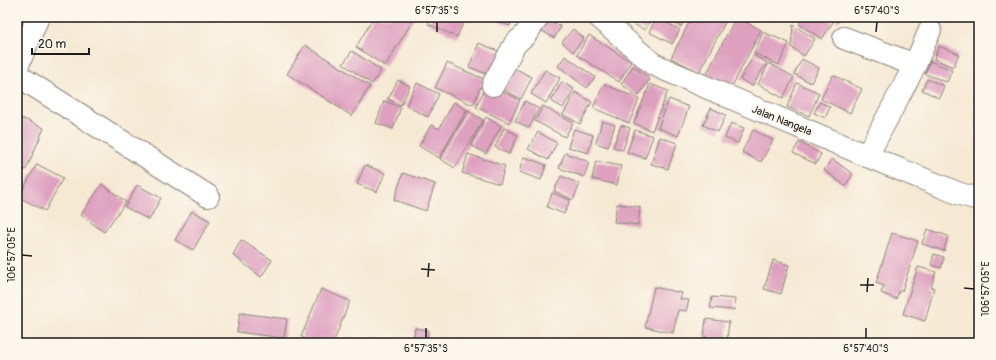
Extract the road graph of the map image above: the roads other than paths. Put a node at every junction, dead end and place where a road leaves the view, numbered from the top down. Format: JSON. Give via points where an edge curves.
{"nodes":[{"id":1,"x":38,"y":17,"type":"edge"},
{"id":2,"x":538,"y":17,"type":"edge"},
{"id":3,"x":599,"y":17,"type":"edge"},
{"id":4,"x":930,"y":30,"type":"dead end"},
{"id":5,"x":844,"y":38,"type":"dead end"},
{"id":6,"x":915,"y":65,"type":"junction"},
{"id":7,"x":17,"y":67,"type":"edge"},
{"id":8,"x":17,"y":75,"type":"edge"},
{"id":9,"x":493,"y":86,"type":"dead end"},
{"id":10,"x":867,"y":156,"type":"junction"},
{"id":11,"x":208,"y":196,"type":"dead end"},
{"id":12,"x":979,"y":200,"type":"edge"}],
"edges":[{"from":1,"to":7,"type":"main road"},
{"from":2,"to":9,"type":"main road","via":[[515,44]]},
{"from":3,"to":10,"type":"main road","name":"Jalan Nangela","via":[[652,64]]},
{"from":4,"to":6,"type":"main road"},
{"from":5,"to":6,"type":"main road"},
{"from":6,"to":10,"type":"main road"},
{"from":8,"to":11,"type":"main road"},
{"from":10,"to":12,"type":"main road","name":"Jalan Nangela"}]}
